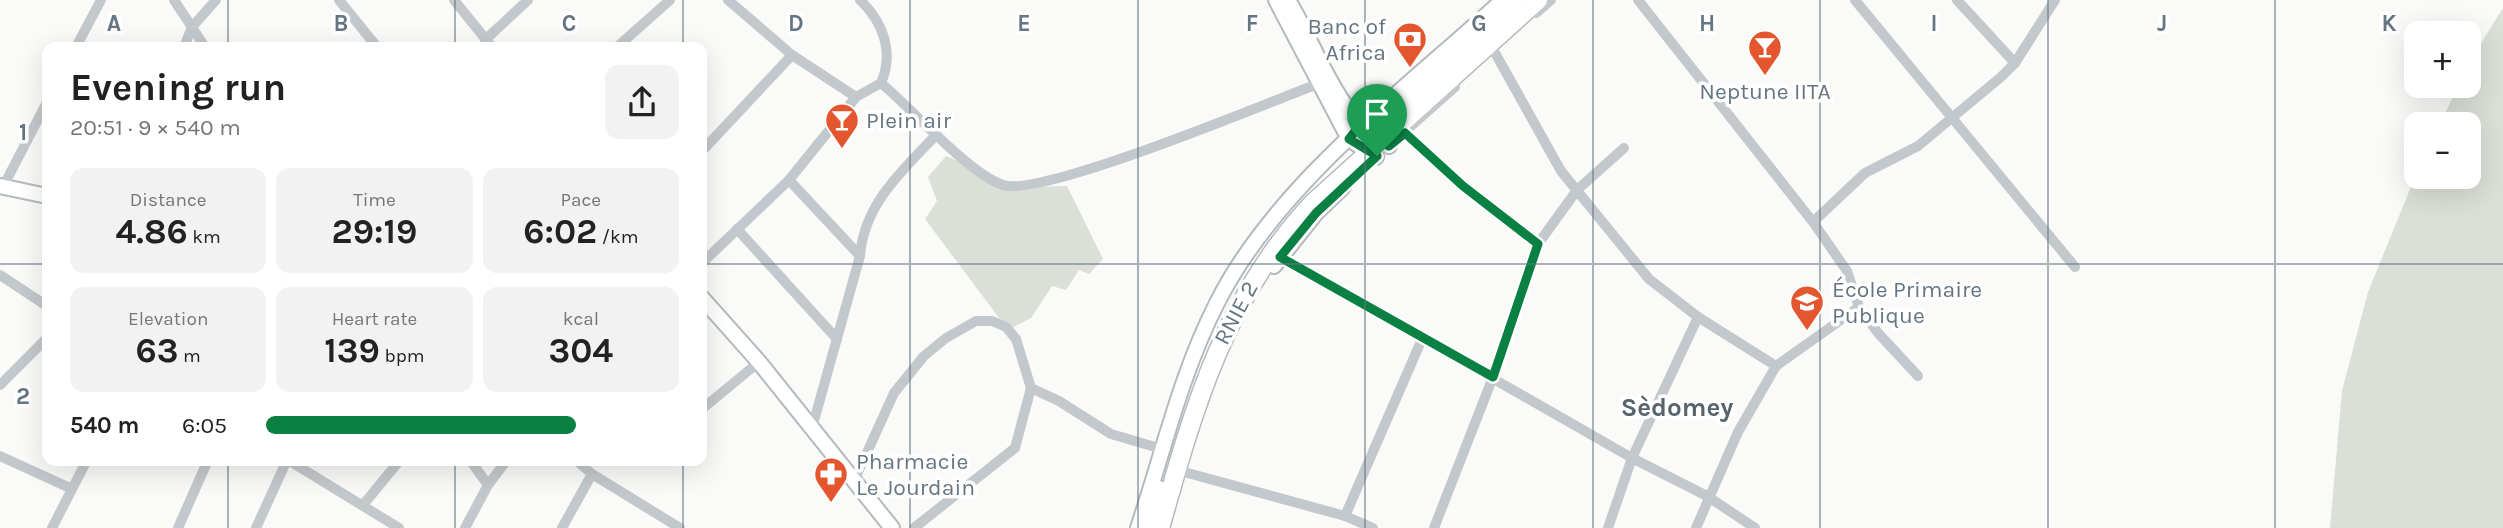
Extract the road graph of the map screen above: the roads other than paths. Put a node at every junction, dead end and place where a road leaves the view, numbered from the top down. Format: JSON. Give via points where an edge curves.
{"nodes":[{"id":1,"x":101,"y":0,"type":"edge"},
{"id":2,"x":174,"y":0,"type":"edge"},
{"id":3,"x":216,"y":0,"type":"edge"},
{"id":4,"x":339,"y":0,"type":"edge"},
{"id":5,"x":454,"y":0,"type":"edge"},
{"id":6,"x":528,"y":0,"type":"edge"},
{"id":7,"x":670,"y":0,"type":"edge"},
{"id":8,"x":728,"y":0,"type":"edge"},
{"id":9,"x":860,"y":0,"type":"edge"},
{"id":10,"x":1276,"y":0,"type":"edge"},
{"id":11,"x":1288,"y":0,"type":"edge"},
{"id":12,"x":1503,"y":0,"type":"edge"},
{"id":13,"x":1521,"y":0,"type":"edge"},
{"id":14,"x":1538,"y":0,"type":"edge"},
{"id":15,"x":1551,"y":0,"type":"edge"},
{"id":16,"x":1638,"y":0,"type":"edge"},
{"id":17,"x":1855,"y":0,"type":"edge"},
{"id":18,"x":1957,"y":0,"type":"edge"},
{"id":19,"x":2055,"y":0,"type":"edge"},
{"id":20,"x":192,"y":27,"type":"junction"},
{"id":21,"x":79,"y":42,"type":"edge"},
{"id":22,"x":186,"y":42,"type":"edge"},
{"id":23,"x":202,"y":42,"type":"edge"},
{"id":24,"x":373,"y":42,"type":"edge"},
{"id":25,"x":488,"y":42,"type":"edge"},
{"id":26,"x":490,"y":42,"type":"edge"},
{"id":27,"x":623,"y":42,"type":"edge"},
{"id":28,"x":1494,"y":51,"type":"junction"},
{"id":29,"x":792,"y":55,"type":"junction"},
{"id":30,"x":2015,"y":63,"type":"junction"},
{"id":31,"x":881,"y":83,"type":"junction"},
{"id":32,"x":1321,"y":83,"type":"junction"},
{"id":33,"x":856,"y":97,"type":"junction"},
{"id":34,"x":42,"y":111,"type":"edge"},
{"id":35,"x":1954,"y":118,"type":"junction"},
{"id":36,"x":1405,"y":133,"type":"junction"},
{"id":37,"x":936,"y":135,"type":"junction"},
{"id":38,"x":1369,"y":142,"type":"junction"},
{"id":39,"x":707,"y":146,"type":"edge"},
{"id":40,"x":1624,"y":148,"type":"dead end"},
{"id":41,"x":789,"y":180,"type":"junction"},
{"id":42,"x":1,"y":186,"type":"edge"},
{"id":43,"x":1577,"y":190,"type":"junction"},
{"id":44,"x":42,"y":195,"type":"edge"},
{"id":45,"x":1813,"y":222,"type":"junction"},
{"id":46,"x":737,"y":229,"type":"junction"},
{"id":47,"x":1538,"y":244,"type":"junction"},
{"id":48,"x":860,"y":256,"type":"junction"},
{"id":49,"x":1280,"y":257,"type":"junction"},
{"id":50,"x":707,"y":258,"type":"edge"},
{"id":51,"x":2075,"y":267,"type":"dead end"},
{"id":52,"x":0,"y":275,"type":"edge"},
{"id":53,"x":42,"y":303,"type":"edge"},
{"id":54,"x":707,"y":304,"type":"edge"},
{"id":55,"x":1859,"y":307,"type":"junction"},
{"id":56,"x":1698,"y":317,"type":"junction"},
{"id":57,"x":837,"y":339,"type":"junction"},
{"id":58,"x":1422,"y":339,"type":"junction"},
{"id":59,"x":42,"y":343,"type":"edge"},
{"id":60,"x":759,"y":362,"type":"junction"},
{"id":61,"x":1776,"y":366,"type":"junction"},
{"id":62,"x":1918,"y":376,"type":"dead end"},
{"id":63,"x":1493,"y":377,"type":"junction"},
{"id":64,"x":0,"y":384,"type":"edge"},
{"id":65,"x":1031,"y":388,"type":"junction"},
{"id":66,"x":707,"y":405,"type":"edge"},
{"id":67,"x":811,"y":428,"type":"junction"},
{"id":68,"x":1162,"y":449,"type":"junction"},
{"id":69,"x":0,"y":456,"type":"edge"},
{"id":70,"x":1632,"y":458,"type":"junction"},
{"id":71,"x":83,"y":466,"type":"edge"},
{"id":72,"x":205,"y":466,"type":"edge"},
{"id":73,"x":285,"y":466,"type":"edge"},
{"id":74,"x":298,"y":466,"type":"edge"},
{"id":75,"x":395,"y":466,"type":"edge"},
{"id":76,"x":474,"y":466,"type":"edge"},
{"id":77,"x":502,"y":466,"type":"edge"},
{"id":78,"x":583,"y":466,"type":"edge"},
{"id":79,"x":1184,"y":472,"type":"junction"},
{"id":80,"x":592,"y":474,"type":"junction"},
{"id":81,"x":854,"y":481,"type":"junction"},
{"id":82,"x":488,"y":485,"type":"junction"},
{"id":83,"x":70,"y":488,"type":"junction"},
{"id":84,"x":1707,"y":496,"type":"junction"},
{"id":85,"x":363,"y":505,"type":"junction"},
{"id":86,"x":1345,"y":516,"type":"junction"},
{"id":87,"x":383,"y":525,"type":"edge"},
{"id":88,"x":52,"y":528,"type":"edge"},
{"id":89,"x":178,"y":528,"type":"edge"},
{"id":90,"x":256,"y":528,"type":"edge"},
{"id":91,"x":399,"y":528,"type":"edge"},
{"id":92,"x":465,"y":528,"type":"edge"},
{"id":93,"x":562,"y":528,"type":"edge"},
{"id":94,"x":680,"y":528,"type":"edge"},
{"id":95,"x":892,"y":528,"type":"edge"},
{"id":96,"x":914,"y":528,"type":"edge"},
{"id":97,"x":1138,"y":528,"type":"edge"},
{"id":98,"x":1147,"y":528,"type":"edge"},
{"id":99,"x":1160,"y":528,"type":"edge"},
{"id":100,"x":1169,"y":528,"type":"edge"},
{"id":101,"x":1373,"y":528,"type":"edge"},
{"id":102,"x":1434,"y":528,"type":"edge"},
{"id":103,"x":1608,"y":528,"type":"edge"},
{"id":104,"x":1696,"y":528,"type":"edge"},
{"id":105,"x":1755,"y":528,"type":"edge"}],
"edges":[{"from":1,"to":21,"type":"street"},
{"from":2,"to":20,"type":"street"},
{"from":3,"to":20,"type":"street"},
{"from":4,"to":24,"type":"street"},
{"from":5,"to":25,"type":"street"},
{"from":6,"to":26,"type":"street"},
{"from":7,"to":27,"type":"street"},
{"from":8,"to":29,"type":"street"},
{"from":9,"to":31,"type":"street","via":[[886,41],[889,56]]},
{"from":10,"to":32,"type":"street"},
{"from":11,"to":38,"type":"street"},
{"from":12,"to":38,"type":"street","via":[[1398,96]]},
{"from":13,"to":38,"type":"highway","name":"RNIE 2","number":"RNIE 2"},
{"from":14,"to":38,"type":"highway","name":"RNIE 2","number":"RNIE 2"},
{"from":15,"to":28,"type":"street"},
{"from":16,"to":45,"type":"street"},
{"from":17,"to":35,"type":"street"},
{"from":18,"to":30,"type":"street"},
{"from":19,"to":30,"type":"street"},
{"from":20,"to":22,"type":"street"},
{"from":20,"to":23,"type":"street"},
{"from":28,"to":36,"type":"street"},
{"from":28,"to":43,"type":"street","via":[[1561,171]]},
{"from":29,"to":33,"type":"street"},
{"from":29,"to":39,"type":"street"},
{"from":30,"to":35,"type":"street"},
{"from":31,"to":33,"type":"street"},
{"from":31,"to":37,"type":"street"},
{"from":32,"to":37,"type":"street","via":[[1062,179],[1034,185],[1003,185]]},
{"from":32,"to":38,"type":"street"},
{"from":33,"to":41,"type":"street"},
{"from":34,"to":42,"type":"street"},
{"from":35,"to":45,"type":"street","via":[[1918,146],[1865,173]]},
{"from":35,"to":51,"type":"street"},
{"from":36,"to":38,"type":"street"},
{"from":36,"to":47,"type":"street","via":[[1463,186]]},
{"from":37,"to":48,"type":"street","via":[[873,206],[862,232]]},
{"from":38,"to":49,"type":"street"},
{"from":38,"to":68,"type":"street","via":[[1289,200],[1243,260],[1217,303]]},
{"from":38,"to":98,"type":"highway","name":"RNIE 2","number":"RNIE 2","via":[[1290,212],[1250,266],[1203,360]]},
{"from":38,"to":99,"type":"highway","name":"RNIE 2","number":"RNIE 2","via":[[1287,230],[1236,309],[1201,391]]},
{"from":40,"to":43,"type":"street"},
{"from":41,"to":46,"type":"street"},
{"from":41,"to":48,"type":"street"},
{"from":42,"to":44,"type":"street"},
{"from":43,"to":47,"type":"street"},
{"from":43,"to":56,"type":"street","via":[[1649,279]]},
{"from":45,"to":55,"type":"street","via":[[1847,271]]},
{"from":46,"to":50,"type":"street"},
{"from":46,"to":57,"type":"street"},
{"from":47,"to":63,"type":"street"},
{"from":48,"to":57,"type":"street"},
{"from":49,"to":58,"type":"street"},
{"from":49,"to":79,"type":"street","via":[[1239,323],[1213,379]]},
{"from":52,"to":53,"type":"street"},
{"from":54,"to":60,"type":"street"},
{"from":55,"to":61,"type":"street"},
{"from":55,"to":62,"type":"street"},
{"from":56,"to":61,"type":"street"},
{"from":56,"to":70,"type":"street"},
{"from":57,"to":67,"type":"street"},
{"from":58,"to":63,"type":"street"},
{"from":58,"to":86,"type":"street"},
{"from":59,"to":64,"type":"street"},
{"from":60,"to":66,"type":"street"},
{"from":60,"to":67,"type":"street"},
{"from":61,"to":84,"type":"street"},
{"from":63,"to":70,"type":"street"},
{"from":63,"to":102,"type":"street"},
{"from":65,"to":68,"type":"street","via":[[1111,434]]},
{"from":65,"to":81,"type":"street","via":[[1017,339],[1006,327],[976,321],[946,338],[909,372],[894,393]]},
{"from":65,"to":96,"type":"street","via":[[1015,448]]},
{"from":67,"to":81,"type":"street"},
{"from":68,"to":97,"type":"street"},
{"from":69,"to":83,"type":"street"},
{"from":70,"to":84,"type":"street"},
{"from":70,"to":103,"type":"street"},
{"from":71,"to":83,"type":"street"},
{"from":72,"to":89,"type":"street"},
{"from":73,"to":90,"type":"street"},
{"from":74,"to":85,"type":"street"},
{"from":75,"to":85,"type":"street"},
{"from":76,"to":82,"type":"street"},
{"from":77,"to":82,"type":"street"},
{"from":78,"to":80,"type":"street"},
{"from":79,"to":86,"type":"street"},
{"from":79,"to":100,"type":"street"},
{"from":80,"to":93,"type":"street"},
{"from":80,"to":94,"type":"street"},
{"from":81,"to":95,"type":"street"},
{"from":82,"to":92,"type":"street"},
{"from":83,"to":88,"type":"street"},
{"from":84,"to":104,"type":"street"},
{"from":84,"to":105,"type":"street"},
{"from":85,"to":87,"type":"street"},
{"from":86,"to":101,"type":"street"},
{"from":87,"to":91,"type":"street"}]}
